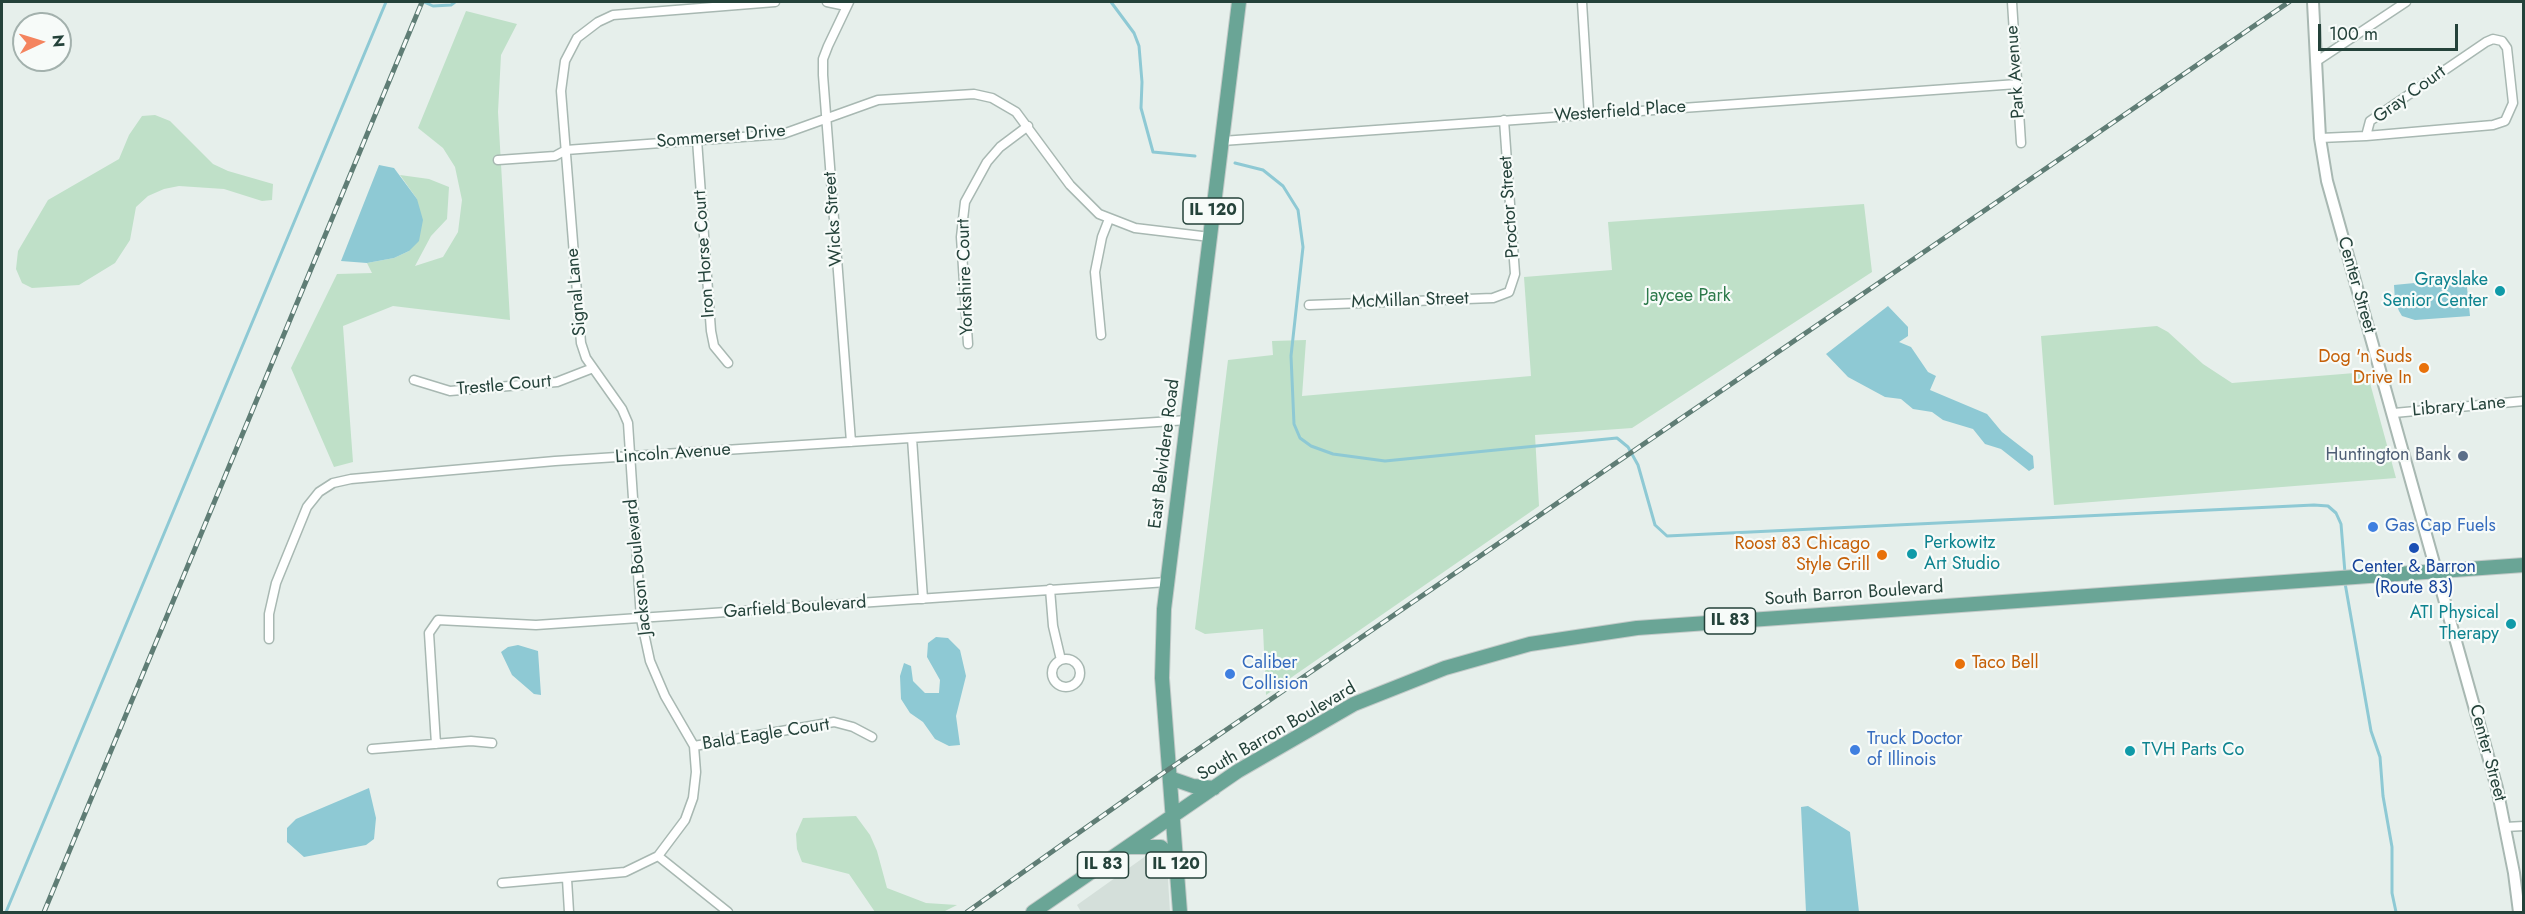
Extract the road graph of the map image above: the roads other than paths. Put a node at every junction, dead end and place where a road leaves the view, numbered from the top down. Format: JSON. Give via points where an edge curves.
{"nodes":[{"id":1,"x":775,"y":2,"type":"edge"},
{"id":2,"x":827,"y":2,"type":"edge"},
{"id":3,"x":1239,"y":2,"type":"edge"},
{"id":4,"x":1582,"y":2,"type":"edge"},
{"id":5,"x":2012,"y":2,"type":"edge"},
{"id":6,"x":2313,"y":2,"type":"edge"},
{"id":7,"x":2406,"y":2,"type":"edge"},
{"id":8,"x":848,"y":4,"type":"edge"},
{"id":9,"x":2317,"y":61,"type":"junction"},
{"id":10,"x":2017,"y":84,"type":"junction"},
{"id":11,"x":1589,"y":114,"type":"junction"},
{"id":12,"x":827,"y":120,"type":"junction"},
{"id":13,"x":1504,"y":120,"type":"junction"},
{"id":14,"x":1028,"y":126,"type":"junction"},
{"id":15,"x":2366,"y":136,"type":"junction"},
{"id":16,"x":2320,"y":138,"type":"junction"},
{"id":17,"x":697,"y":140,"type":"junction"},
{"id":18,"x":1222,"y":141,"type":"junction"},
{"id":19,"x":2021,"y":143,"type":"dead end"},
{"id":20,"x":566,"y":150,"type":"junction"},
{"id":21,"x":498,"y":160,"type":"dead end"},
{"id":22,"x":1109,"y":219,"type":"junction"},
{"id":23,"x":1210,"y":237,"type":"junction"},
{"id":24,"x":1509,"y":292,"type":"joint"},
{"id":25,"x":1309,"y":305,"type":"dead end"},
{"id":26,"x":1101,"y":335,"type":"dead end"},
{"id":27,"x":968,"y":344,"type":"dead end"},
{"id":28,"x":728,"y":363,"type":"dead end"},
{"id":29,"x":593,"y":368,"type":"junction"},
{"id":30,"x":414,"y":380,"type":"dead end"},
{"id":31,"x":2523,"y":401,"type":"edge"},
{"id":32,"x":2394,"y":413,"type":"junction"},
{"id":33,"x":1188,"y":420,"type":"junction"},
{"id":34,"x":912,"y":438,"type":"junction"},
{"id":35,"x":851,"y":442,"type":"junction"},
{"id":36,"x":628,"y":457,"type":"junction"},
{"id":37,"x":2523,"y":565,"type":"edge"},
{"id":38,"x":2438,"y":572,"type":"junction"},
{"id":39,"x":1167,"y":582,"type":"junction"},
{"id":40,"x":1050,"y":589,"type":"junction"},
{"id":41,"x":923,"y":599,"type":"junction"},
{"id":42,"x":641,"y":618,"type":"junction"},
{"id":43,"x":268,"y":639,"type":"dead end"},
{"id":44,"x":1061,"y":660,"type":"dead end"},
{"id":45,"x":872,"y":737,"type":"dead end"},
{"id":46,"x":492,"y":743,"type":"dead end"},
{"id":47,"x":436,"y":744,"type":"junction"},
{"id":48,"x":694,"y":746,"type":"junction"},
{"id":49,"x":372,"y":749,"type":"dead end"},
{"id":50,"x":1170,"y":778,"type":"junction"},
{"id":51,"x":1214,"y":788,"type":"junction"},
{"id":52,"x":1173,"y":817,"type":"junction"},
{"id":53,"x":2523,"y":826,"type":"edge"},
{"id":54,"x":2505,"y":827,"type":"junction"},
{"id":55,"x":1128,"y":847,"type":"junction"},
{"id":56,"x":658,"y":856,"type":"junction"},
{"id":57,"x":1176,"y":861,"type":"junction"},
{"id":58,"x":567,"y":879,"type":"junction"},
{"id":59,"x":502,"y":883,"type":"dead end"},
{"id":60,"x":569,"y":912,"type":"edge"},
{"id":61,"x":728,"y":912,"type":"edge"},
{"id":62,"x":1033,"y":912,"type":"edge"},
{"id":63,"x":1180,"y":912,"type":"edge"},
{"id":64,"x":2518,"y":912,"type":"edge"}],
"edges":[{"from":1,"to":20,"type":"street","name":"Signal Lane","via":[[613,15],[589,28],[570,49],[561,75]]},
{"from":2,"to":8,"type":"street"},
{"from":3,"to":18,"type":"main road","name":"East Belvidere Road","number":"IL 120"},
{"from":4,"to":11,"type":"street"},
{"from":5,"to":10,"type":"street","name":"Park Avenue"},
{"from":6,"to":9,"type":"street","name":"Center Street"},
{"from":7,"to":9,"type":"street"},
{"from":8,"to":12,"type":"street","name":"Wicks Street","via":[[824,59]]},
{"from":9,"to":16,"type":"street","name":"Center Street"},
{"from":10,"to":11,"type":"street","name":"Westerfield Place"},
{"from":10,"to":19,"type":"street","name":"Park Avenue"},
{"from":11,"to":13,"type":"street","name":"Westerfield Place"},
{"from":12,"to":14,"type":"street","name":"Sommerset Drive","via":[[878,100],[974,94],[1005,104]]},
{"from":12,"to":17,"type":"street","name":"Sommerset Drive","via":[[783,134]]},
{"from":12,"to":35,"type":"street","name":"Wicks Street"},
{"from":13,"to":18,"type":"street","name":"Westerfield Place"},
{"from":13,"to":24,"type":"street","name":"Proctor Street","via":[[1515,274]]},
{"from":14,"to":22,"type":"street","name":"Sommerset Drive","via":[[1084,201]]},
{"from":14,"to":27,"type":"street","name":"Yorkshire Court","via":[[987,162],[965,202],[961,237]]},
{"from":15,"to":15,"type":"street","name":"Gray Court","via":[[2505,121],[2513,104],[2509,53],[2502,41],[2493,39],[2370,121]]},
{"from":15,"to":16,"type":"street"},
{"from":16,"to":32,"type":"street","name":"Center Street","via":[[2336,214]]},
{"from":17,"to":20,"type":"street","name":"Sommerset Drive"},
{"from":17,"to":28,"type":"street","name":"Iron Horse Court","via":[[711,331],[714,346]]},
{"from":18,"to":23,"type":"main road","name":"East Belvidere Road","number":"IL 120"},
{"from":20,"to":21,"type":"street","name":"Sommerset Drive","via":[[555,156]]},
{"from":20,"to":29,"type":"street","name":"Signal Lane","via":[[578,326],[586,358]]},
{"from":22,"to":23,"type":"street","name":"Sommerset Drive","via":[[1157,232]]},
{"from":22,"to":26,"type":"street","via":[[1095,272]]},
{"from":23,"to":33,"type":"main road","name":"East Belvidere Road","number":"IL 120"},
{"from":24,"to":25,"type":"street","name":"McMillan Street","via":[[1493,298]]},
{"from":29,"to":30,"type":"street","name":"Trestle Court","via":[[557,382],[450,391]]},
{"from":29,"to":36,"type":"street","name":"Signal Lane","via":[[628,423]]},
{"from":31,"to":32,"type":"street","name":"Library Lane"},
{"from":32,"to":38,"type":"street","name":"Center Street"},
{"from":33,"to":34,"type":"street","name":"Lincoln Avenue"},
{"from":33,"to":39,"type":"main road","name":"East Belvidere Road","number":"IL 120"},
{"from":34,"to":35,"type":"street","name":"Lincoln Avenue"},
{"from":34,"to":41,"type":"street"},
{"from":35,"to":36,"type":"street","name":"Lincoln Avenue"},
{"from":36,"to":42,"type":"street","name":"Jackson Boulevard"},
{"from":36,"to":43,"type":"street","name":"Lincoln Avenue","via":[[333,483],[307,507],[271,602]]},
{"from":37,"to":38,"type":"main road","number":"IL 83"},
{"from":38,"to":51,"type":"main road","name":"South Barron Boulevard","number":"IL 83","via":[[1637,628],[1530,644],[1445,668],[1354,704]]},
{"from":38,"to":54,"type":"street","name":"Center Street"},
{"from":39,"to":40,"type":"street","name":"Garfield Boulevard"},
{"from":39,"to":50,"type":"main road","name":"East Belvidere Road","number":"IL 120","via":[[1162,678]]},
{"from":40,"to":41,"type":"street","name":"Garfield Boulevard"},
{"from":40,"to":44,"type":"street"},
{"from":41,"to":42,"type":"street","name":"Garfield Boulevard"},
{"from":42,"to":47,"type":"street","name":"Garfield Boulevard","via":[[536,625],[445,619],[434,624],[429,633]]},
{"from":42,"to":48,"type":"street","name":"Jackson Boulevard","via":[[650,661]]},
{"from":45,"to":48,"type":"street","name":"Bald Eagle Court","via":[[834,722]]},
{"from":46,"to":47,"type":"street"},
{"from":47,"to":49,"type":"street"},
{"from":48,"to":56,"type":"street","name":"Jackson Boulevard","via":[[693,798],[685,820]]},
{"from":50,"to":51,"type":"main road"},
{"from":50,"to":52,"type":"main road","name":"East Belvidere Road","number":"IL 120"},
{"from":51,"to":52,"type":"main road","name":"South Barron Boulevard","number":"IL 83"},
{"from":52,"to":55,"type":"main road","number":"IL 83"},
{"from":52,"to":57,"type":"main road","name":"East Belvidere Road","number":"IL 120"},
{"from":53,"to":54,"type":"street"},
{"from":54,"to":64,"type":"street","name":"Center Street"},
{"from":55,"to":57,"type":"main road","via":[[1161,847]]},
{"from":55,"to":62,"type":"main road","number":"IL 83"},
{"from":56,"to":58,"type":"street","name":"Jackson Boulevard","via":[[625,872]]},
{"from":56,"to":61,"type":"street"},
{"from":57,"to":63,"type":"main road","name":"East Belvidere Road","number":"IL 120"},
{"from":58,"to":59,"type":"street","name":"Jackson Boulevard"},
{"from":58,"to":60,"type":"street"}]}
